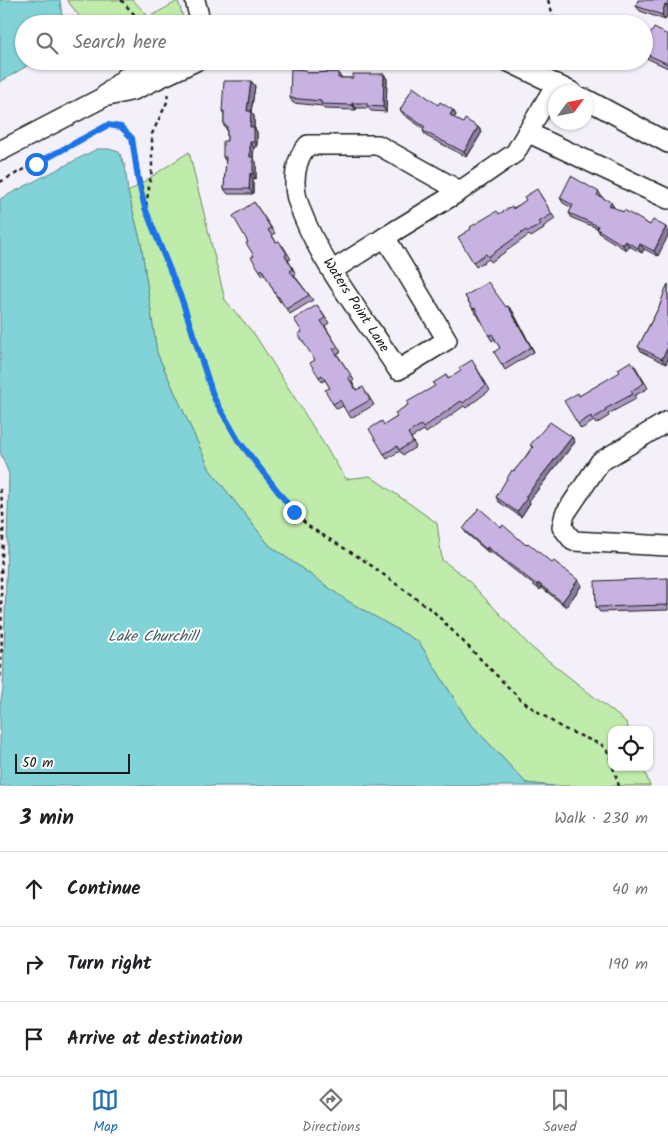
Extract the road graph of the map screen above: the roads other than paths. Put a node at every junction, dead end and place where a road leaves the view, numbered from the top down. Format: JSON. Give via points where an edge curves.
{"nodes":[{"id":1,"x":195,"y":0,"type":"edge"},
{"id":2,"x":199,"y":15,"type":"edge"},
{"id":3,"x":158,"y":70,"type":"edge"},
{"id":4,"x":526,"y":70,"type":"edge"},
{"id":5,"x":558,"y":85,"type":"edge"},
{"id":6,"x":593,"y":103,"type":"edge"},
{"id":7,"x":548,"y":108,"type":"edge"},
{"id":8,"x":528,"y":132,"type":"junction"},
{"id":9,"x":668,"y":142,"type":"edge"},
{"id":10,"x":0,"y":151,"type":"edge"},
{"id":11,"x":460,"y":191,"type":"junction"},
{"id":12,"x":668,"y":199,"type":"edge"},
{"id":13,"x":385,"y":237,"type":"junction"},
{"id":14,"x":333,"y":270,"type":"junction"},
{"id":15,"x":668,"y":423,"type":"edge"},
{"id":16,"x":668,"y":546,"type":"edge"}],
"edges":[{"from":1,"to":2,"type":"street"},
{"from":3,"to":10,"type":"street","via":[[134,90],[102,98]]},
{"from":4,"to":5,"type":"street"},
{"from":6,"to":9,"type":"street"},
{"from":7,"to":8,"type":"street"},
{"from":8,"to":11,"type":"street","via":[[515,153]]},
{"from":8,"to":12,"type":"street"},
{"from":11,"to":13,"type":"street"},
{"from":11,"to":14,"type":"street","name":"Waters Point Lane","via":[[378,145],[308,145],[298,154],[297,200],[315,244]]},
{"from":13,"to":14,"type":"street"},
{"from":13,"to":14,"type":"street","name":"Waters Point Lane","via":[[447,340],[398,370]]},
{"from":15,"to":16,"type":"street","via":[[600,462],[565,514],[562,528],[573,541]]}]}
